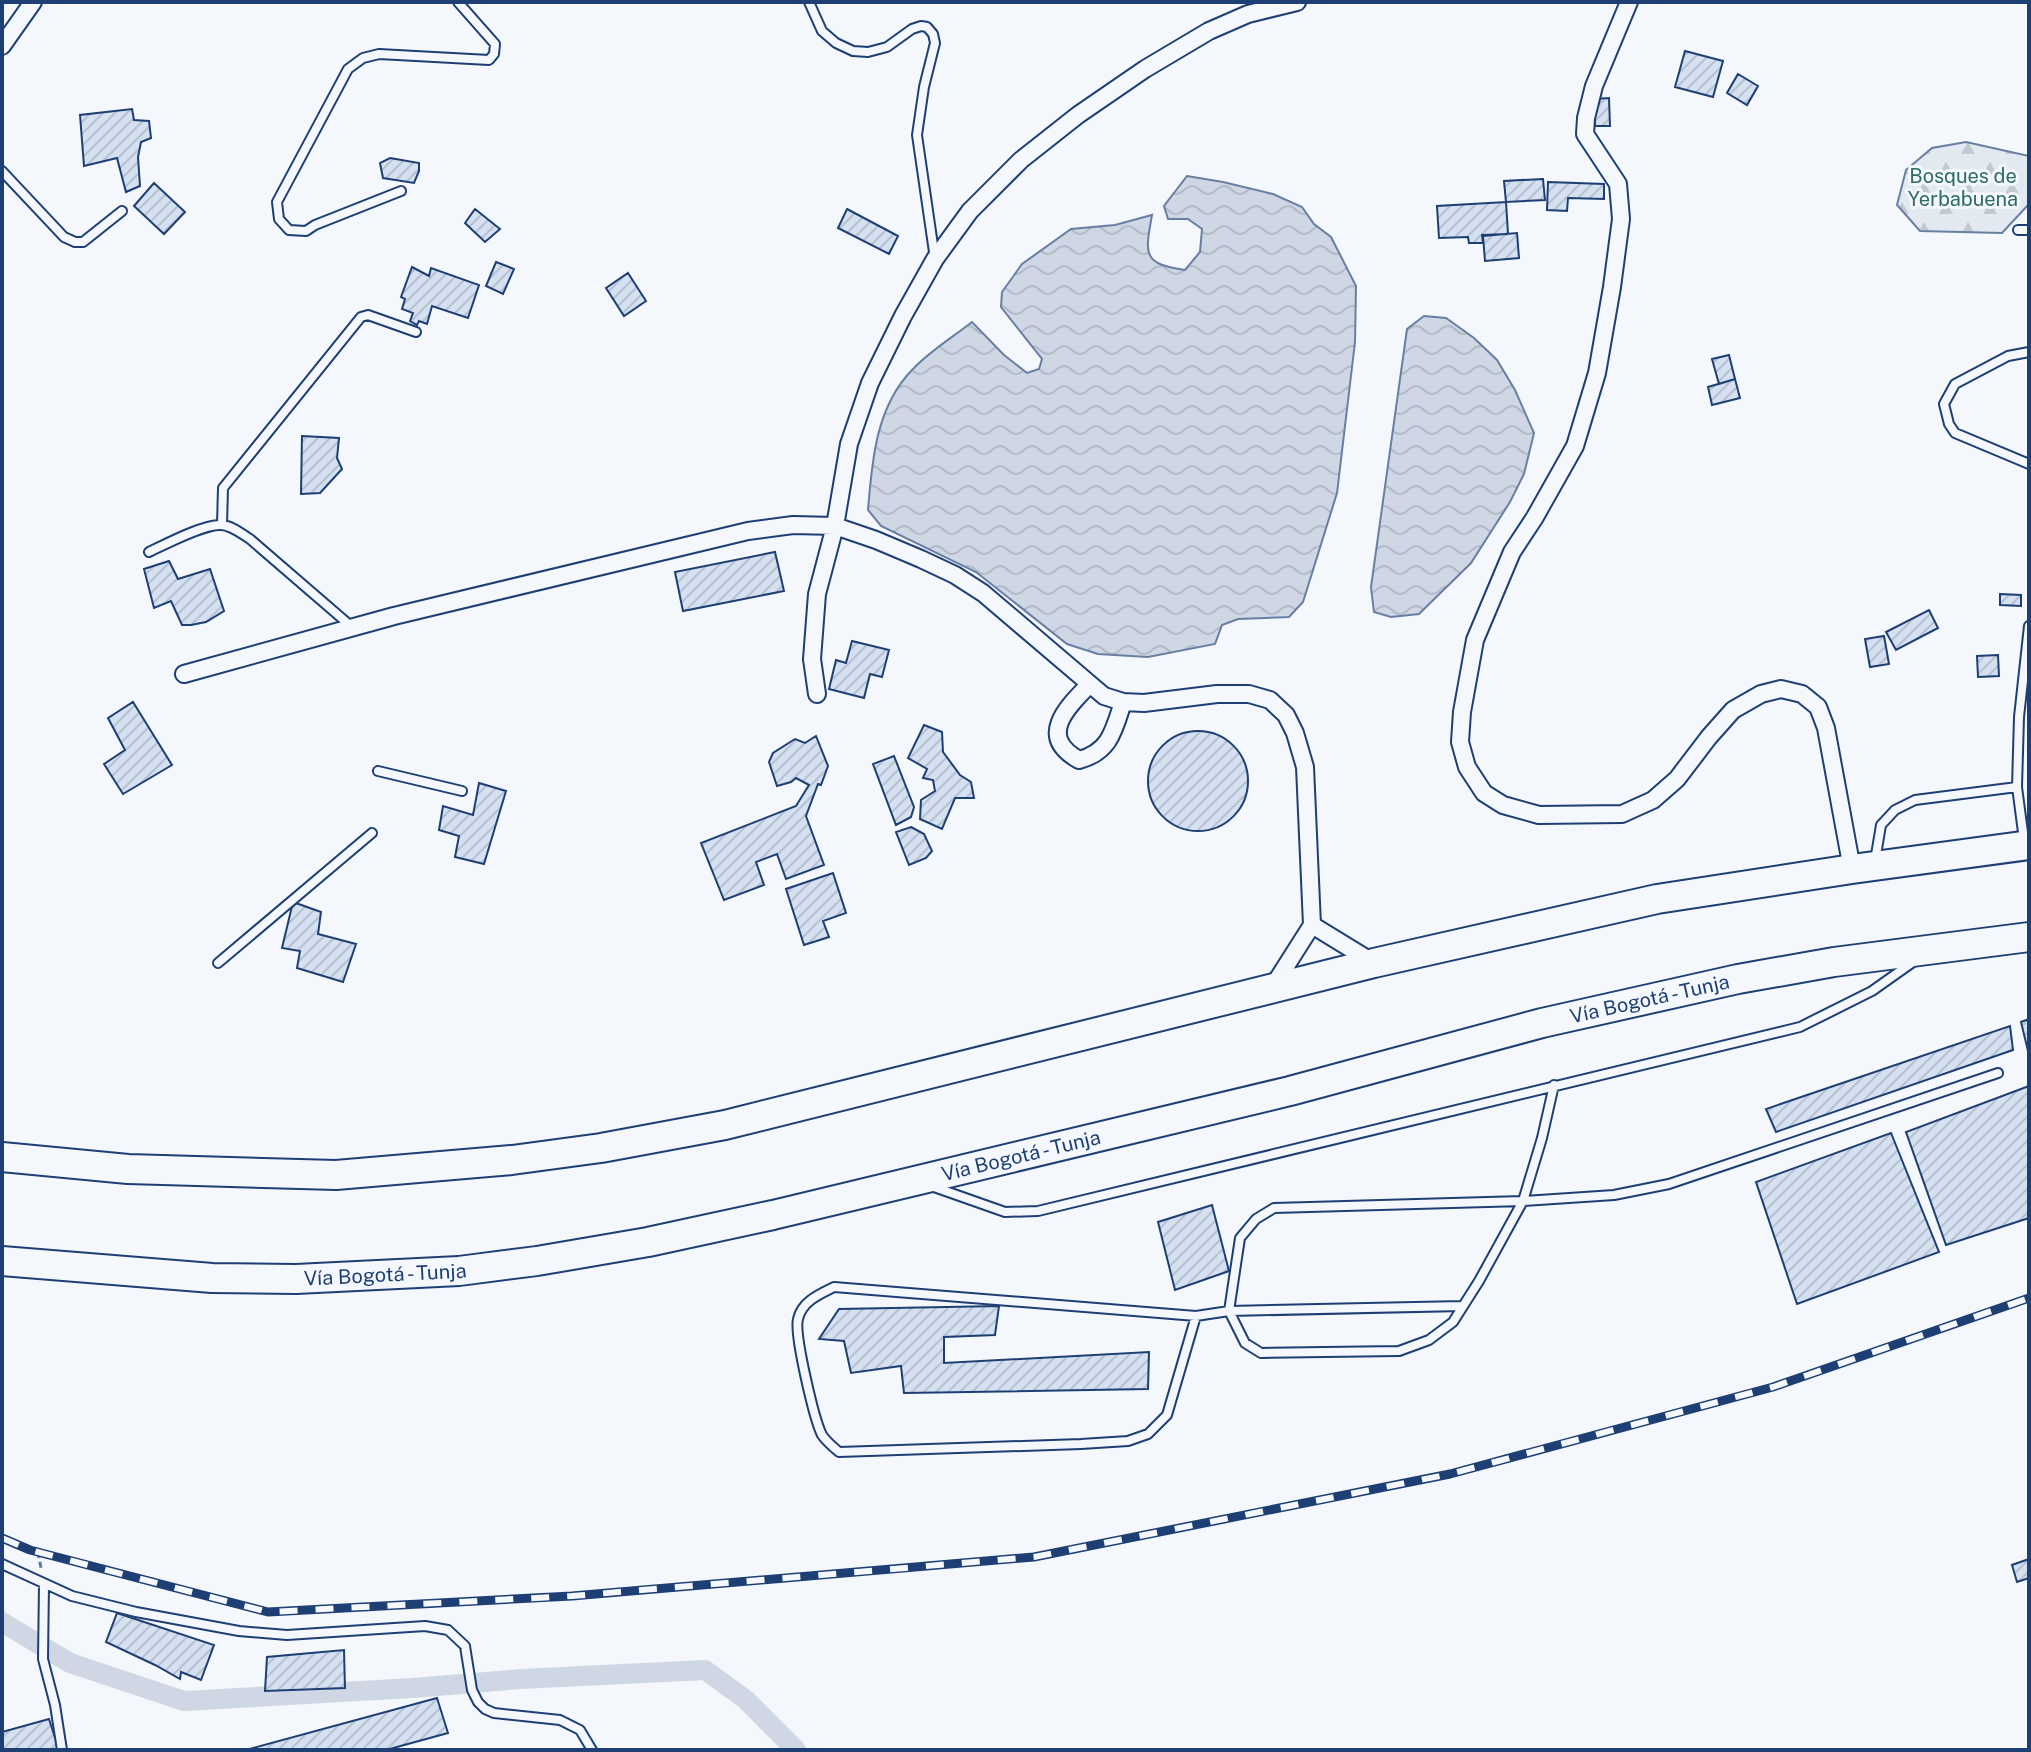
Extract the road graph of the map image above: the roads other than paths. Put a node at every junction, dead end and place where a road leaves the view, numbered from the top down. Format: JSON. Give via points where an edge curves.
{"nodes":[{"id":1,"x":33,"y":2,"type":"edge"},
{"id":2,"x":458,"y":2,"type":"edge"},
{"id":3,"x":809,"y":2,"type":"edge"},
{"id":4,"x":1297,"y":2,"type":"edge"},
{"id":5,"x":1629,"y":2,"type":"edge"},
{"id":6,"x":2,"y":46,"type":"edge"},
{"id":7,"x":2,"y":171,"type":"edge"},
{"id":8,"x":401,"y":191,"type":"dead end"},
{"id":9,"x":122,"y":211,"type":"dead end"},
{"id":10,"x":2018,"y":230,"type":"dead end"},
{"id":11,"x":2029,"y":230,"type":"edge"},
{"id":12,"x":935,"y":259,"type":"junction"},
{"id":13,"x":416,"y":332,"type":"dead end"},
{"id":14,"x":2029,"y":352,"type":"edge"},
{"id":15,"x":2029,"y":464,"type":"edge"},
{"id":16,"x":222,"y":525,"type":"junction"},
{"id":17,"x":835,"y":526,"type":"junction"},
{"id":18,"x":149,"y":552,"type":"dead end"},
{"id":19,"x":2029,"y":626,"type":"edge"},
{"id":20,"x":352,"y":627,"type":"junction"},
{"id":21,"x":184,"y":674,"type":"dead end"},
{"id":22,"x":1089,"y":685,"type":"junction"},
{"id":23,"x":817,"y":694,"type":"dead end"},
{"id":24,"x":1123,"y":702,"type":"junction"},
{"id":25,"x":378,"y":771,"type":"dead end"},
{"id":26,"x":2017,"y":787,"type":"junction"},
{"id":27,"x":462,"y":791,"type":"dead end"},
{"id":28,"x":372,"y":833,"type":"dead end"},
{"id":29,"x":2027,"y":845,"type":"edge"},
{"id":30,"x":1863,"y":867,"type":"junction"},
{"id":31,"x":1312,"y":925,"type":"junction"},
{"id":32,"x":2029,"y":937,"type":"edge"},
{"id":33,"x":1932,"y":949,"type":"junction"},
{"id":34,"x":218,"y":963,"type":"dead end"},
{"id":35,"x":1374,"y":963,"type":"junction"},
{"id":36,"x":1271,"y":990,"type":"junction"},
{"id":37,"x":1998,"y":1073,"type":"dead end"},
{"id":38,"x":1554,"y":1085,"type":"junction"},
{"id":39,"x":2,"y":1157,"type":"edge"},
{"id":40,"x":915,"y":1180,"type":"junction"},
{"id":41,"x":1523,"y":1201,"type":"junction"},
{"id":42,"x":2,"y":1261,"type":"edge"},
{"id":43,"x":1463,"y":1306,"type":"junction"},
{"id":44,"x":1229,"y":1311,"type":"junction"},
{"id":45,"x":1196,"y":1316,"type":"junction"},
{"id":46,"x":2,"y":1564,"type":"edge"},
{"id":47,"x":44,"y":1584,"type":"junction"},
{"id":48,"x":62,"y":1750,"type":"edge"},
{"id":49,"x":592,"y":1750,"type":"edge"}],
"edges":[{"from":1,"to":6,"type":"street"},
{"from":2,"to":8,"type":"lane","via":[[495,44],[494,54],[489,60],[379,54],[348,69],[277,202],[279,219],[289,230],[306,231]]},
{"from":3,"to":12,"type":"lane","via":[[822,31],[853,51],[887,47],[921,26],[933,34],[917,135]]},
{"from":4,"to":12,"type":"street","via":[[1209,31],[1078,115],[1021,160],[970,211]]},
{"from":5,"to":30,"type":"street","via":[[1586,118],[1585,134],[1618,184],[1621,219],[1597,373],[1575,446],[1512,552],[1475,640],[1462,712],[1463,754],[1484,793],[1503,805],[1539,815],[1622,814],[1653,800],[1677,779],[1733,710],[1781,689],[1802,694],[1818,707],[1826,728]]},
{"from":7,"to":9,"type":"lane","via":[[64,237],[75,242],[83,242]]},
{"from":10,"to":11,"type":"lane"},
{"from":12,"to":17,"type":"street","via":[[870,383],[849,444]]},
{"from":13,"to":16,"type":"lane","via":[[361,317],[223,488]]},
{"from":14,"to":15,"type":"lane","via":[[2008,356],[1955,384],[1944,404],[1955,433]]},
{"from":16,"to":18,"type":"lane"},
{"from":16,"to":20,"type":"lane","via":[[250,539]]},
{"from":17,"to":20,"type":"street","via":[[748,531]]},
{"from":17,"to":22,"type":"street","via":[[955,575]]},
{"from":17,"to":23,"type":"street","via":[[817,594],[812,659]]},
{"from":19,"to":26,"type":"lane"},
{"from":20,"to":21,"type":"street"},
{"from":22,"to":24,"type":"street"},
{"from":22,"to":24,"type":"street","via":[[1065,711],[1058,728],[1066,753],[1079,760],[1104,748]]},
{"from":24,"to":31,"type":"street","via":[[1249,694],[1270,700],[1286,715],[1305,767]]},
{"from":25,"to":27,"type":"lane"},
{"from":26,"to":29,"type":"lane"},
{"from":26,"to":30,"type":"lane","via":[[1915,800],[1895,810],[1881,825]]},
{"from":28,"to":34,"type":"lane"},
{"from":29,"to":30,"type":"highway"},
{"from":30,"to":35,"type":"highway","via":[[1657,899]]},
{"from":31,"to":35,"type":"street"},
{"from":31,"to":36,"type":"street"},
{"from":32,"to":33,"type":"highway","name":"Vía Bogotá - Tunja"},
{"from":33,"to":38,"type":"lane","via":[[1872,991],[1800,1027]]},
{"from":33,"to":40,"type":"highway","name":"Vía Bogotá - Tunja","via":[[1738,979],[1542,1023],[1290,1091]]},
{"from":35,"to":36,"type":"highway"},
{"from":36,"to":39,"type":"highway","via":[[725,1125],[512,1160],[336,1175],[128,1169]]},
{"from":37,"to":41,"type":"lane","via":[[1669,1184],[1614,1195]]},
{"from":38,"to":40,"type":"lane","via":[[1038,1211],[1005,1212]]},
{"from":38,"to":41,"type":"lane"},
{"from":40,"to":42,"type":"highway","name":"Vía Bogotá - Tunja","via":[[648,1242],[459,1271],[212,1278]]},
{"from":41,"to":43,"type":"lane"},
{"from":41,"to":44,"type":"lane","via":[[1274,1208],[1240,1238]]},
{"from":43,"to":44,"type":"lane"},
{"from":43,"to":44,"type":"lane","via":[[1453,1322],[1429,1340],[1399,1351],[1261,1353],[1245,1343]]},
{"from":44,"to":45,"type":"lane"},
{"from":45,"to":45,"type":"lane","via":[[834,1287],[805,1305],[797,1320],[815,1417],[823,1437],[839,1452],[1081,1444],[1148,1434],[1167,1415]]},
{"from":46,"to":47,"type":"lane"},
{"from":47,"to":48,"type":"lane","via":[[43,1659]]},
{"from":47,"to":49,"type":"lane","via":[[123,1609],[239,1631],[287,1635],[425,1626],[448,1630],[465,1646],[478,1702],[494,1713],[560,1720],[580,1730]]}]}
